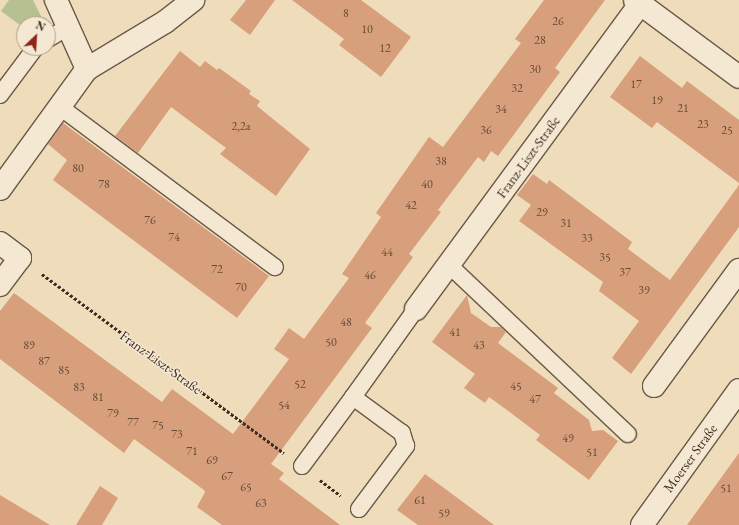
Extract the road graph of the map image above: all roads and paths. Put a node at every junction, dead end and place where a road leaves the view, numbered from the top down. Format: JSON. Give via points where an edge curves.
{"nodes":[{"id":1,"x":56,"y":0,"type":"edge"},
{"id":2,"x":193,"y":0,"type":"edge"},
{"id":3,"x":637,"y":2,"type":"edge"},
{"id":4,"x":68,"y":27,"type":"junction"},
{"id":5,"x":56,"y":34,"type":"edge"},
{"id":6,"x":29,"y":56,"type":"edge"},
{"id":7,"x":87,"y":69,"type":"junction"},
{"id":8,"x":739,"y":77,"type":"edge"},
{"id":9,"x":0,"y":95,"type":"edge"},
{"id":10,"x":60,"y":107,"type":"junction"},
{"id":11,"x":0,"y":189,"type":"edge"},
{"id":12,"x":0,"y":243,"type":"edge"},
{"id":13,"x":20,"y":258,"type":"junction"},
{"id":14,"x":449,"y":265,"type":"junction"},
{"id":15,"x":275,"y":267,"type":"dead end"},
{"id":16,"x":739,"y":270,"type":"edge"},
{"id":17,"x":0,"y":285,"type":"edge"},
{"id":18,"x":416,"y":309,"type":"joint"},
{"id":19,"x":654,"y":386,"type":"dead end"},
{"id":20,"x":739,"y":390,"type":"edge"},
{"id":21,"x":353,"y":397,"type":"junction"},
{"id":22,"x":628,"y":434,"type":"dead end"},
{"id":23,"x":302,"y":466,"type":"joint"},
{"id":24,"x":360,"y":510,"type":"dead end"},
{"id":25,"x":642,"y":525,"type":"edge"}],
"edges":[{"from":1,"to":4,"type":"street"},
{"from":2,"to":7,"type":"street","via":[[165,22]]},
{"from":3,"to":8,"type":"street","name":"Franz-Liszt-Straße"},
{"from":3,"to":14,"type":"street","name":"Franz-Liszt-Straße"},
{"from":4,"to":5,"type":"lane"},
{"from":4,"to":7,"type":"street"},
{"from":6,"to":9,"type":"lane"},
{"from":7,"to":10,"type":"street"},
{"from":10,"to":11,"type":"street"},
{"from":10,"to":15,"type":"lane"},
{"from":12,"to":13,"type":"street"},
{"from":13,"to":17,"type":"street"},
{"from":13,"to":23,"type":"path","name":"Franz-Liszt-Straße"},
{"from":14,"to":18,"type":"street","name":"Franz-Liszt-Straße"},
{"from":14,"to":22,"type":"lane"},
{"from":16,"to":19,"type":"street"},
{"from":18,"to":21,"type":"lane"},
{"from":20,"to":25,"type":"street","name":"Moerser Straße"},
{"from":21,"to":23,"type":"lane"},
{"from":21,"to":24,"type":"lane","via":[[402,433],[406,446]]}]}
